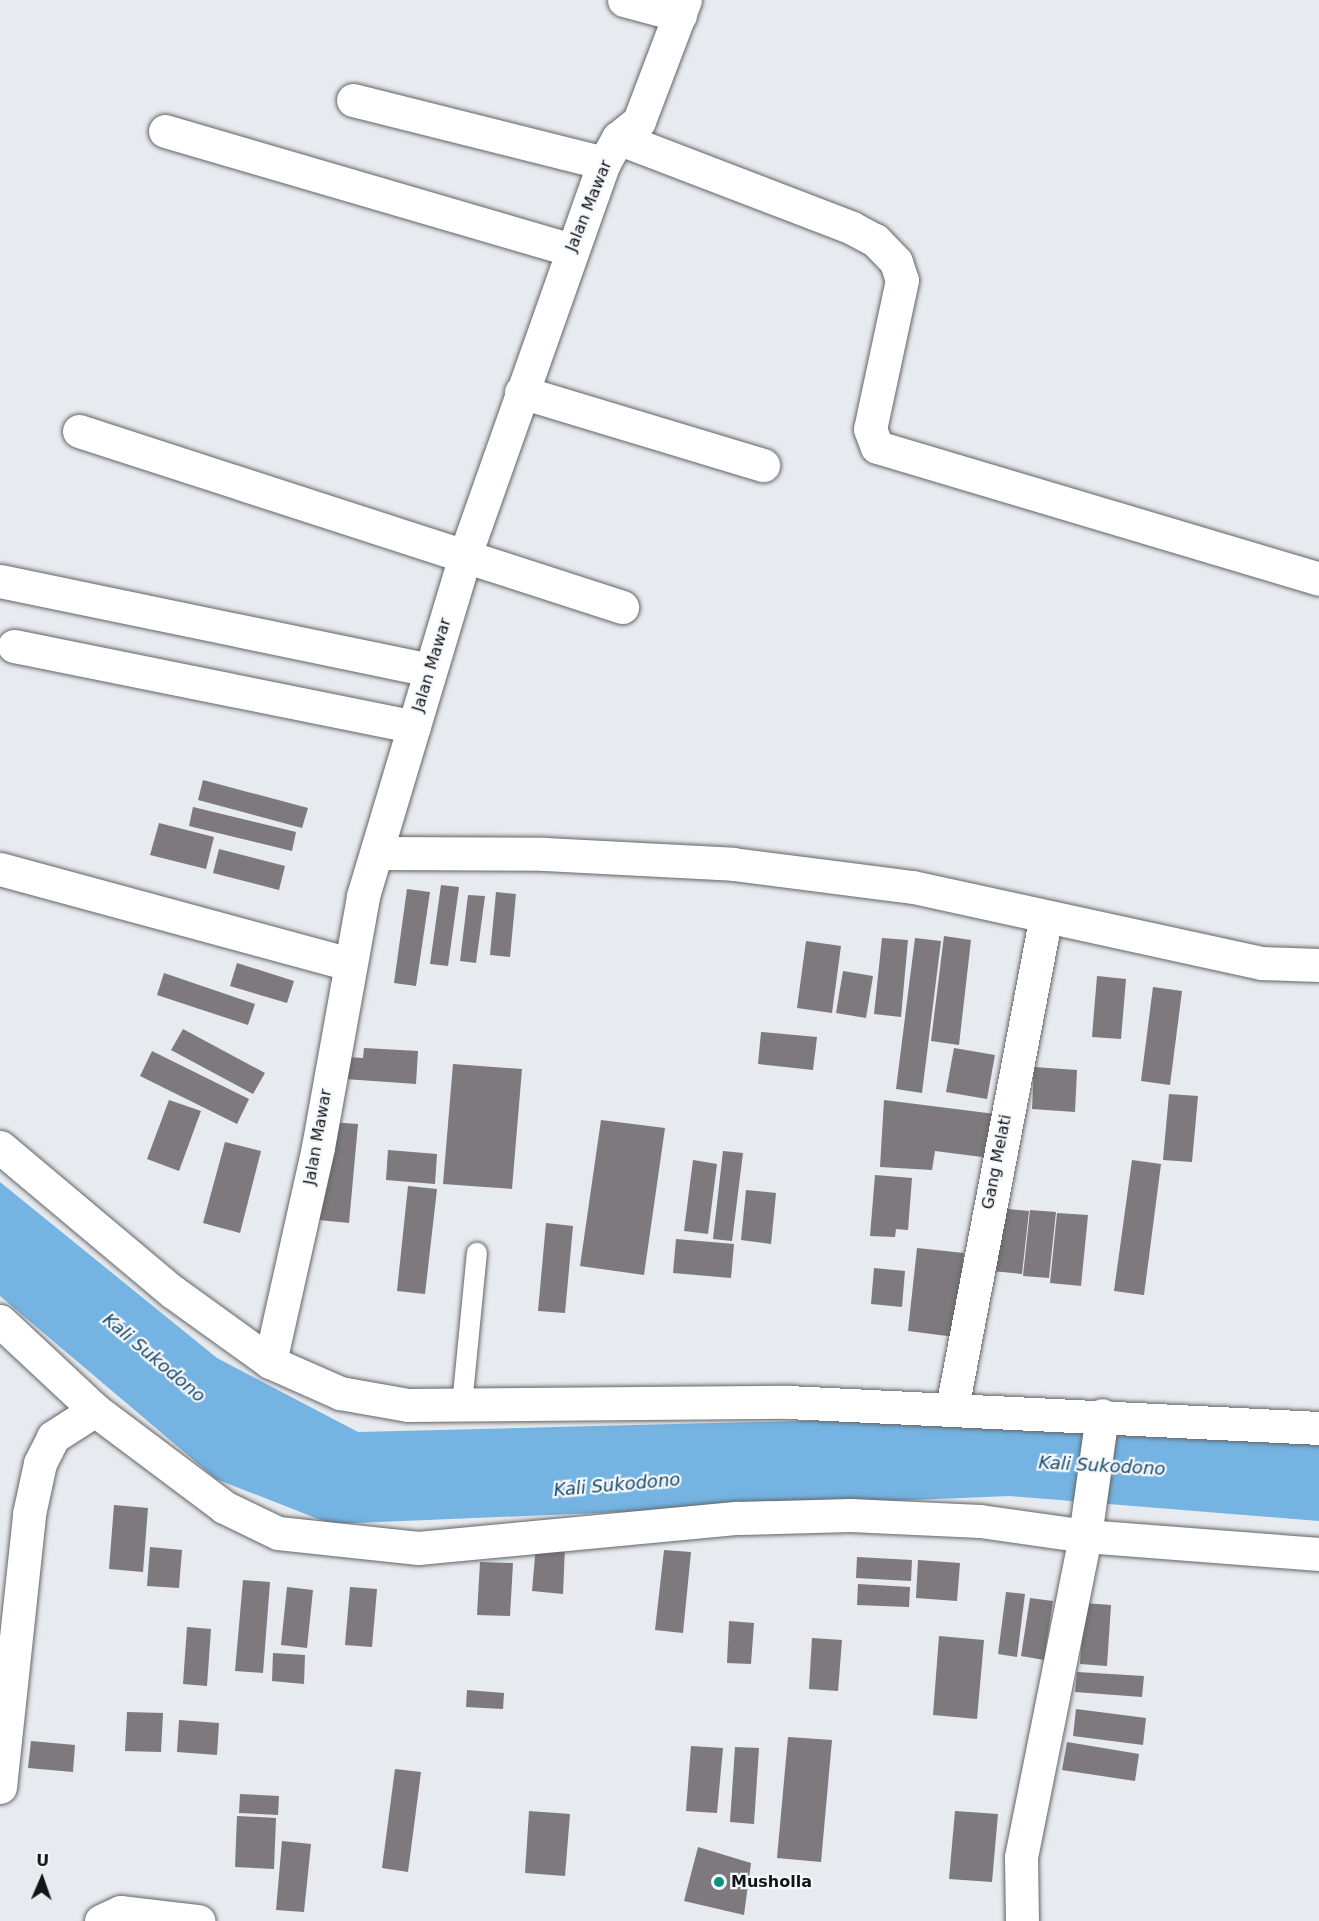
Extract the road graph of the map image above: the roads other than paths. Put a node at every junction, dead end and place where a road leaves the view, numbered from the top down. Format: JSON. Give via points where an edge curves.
{"nodes":[{"id":1,"x":624,"y":0,"type":"edge"},
{"id":2,"x":682,"y":8,"type":"edge"},
{"id":3,"x":353,"y":100,"type":"dead end"},
{"id":4,"x":165,"y":131,"type":"dead end"},
{"id":5,"x":611,"y":151,"type":"junction"},
{"id":6,"x":571,"y":250,"type":"junction"},
{"id":7,"x":521,"y":392,"type":"junction"},
{"id":8,"x":79,"y":431,"type":"dead end"},
{"id":9,"x":763,"y":465,"type":"dead end"},
{"id":10,"x":465,"y":555,"type":"junction"},
{"id":11,"x":1319,"y":579,"type":"edge"},
{"id":12,"x":0,"y":581,"type":"edge"},
{"id":13,"x":622,"y":607,"type":"dead end"},
{"id":14,"x":14,"y":645,"type":"dead end"},
{"id":15,"x":430,"y":670,"type":"junction"},
{"id":16,"x":414,"y":727,"type":"junction"},
{"id":17,"x":378,"y":853,"type":"junction"},
{"id":18,"x":0,"y":869,"type":"edge"},
{"id":19,"x":1046,"y":917,"type":"junction"},
{"id":20,"x":347,"y":963,"type":"junction"},
{"id":21,"x":1319,"y":965,"type":"edge"},
{"id":22,"x":0,"y":1147,"type":"edge"},
{"id":23,"x":477,"y":1254,"type":"dead end"},
{"id":24,"x":0,"y":1321,"type":"edge"},
{"id":25,"x":270,"y":1362,"type":"junction"},
{"id":26,"x":462,"y":1405,"type":"junction"},
{"id":27,"x":952,"y":1408,"type":"junction"},
{"id":28,"x":94,"y":1410,"type":"junction"},
{"id":29,"x":1101,"y":1418,"type":"junction"},
{"id":30,"x":1319,"y":1428,"type":"edge"},
{"id":31,"x":1086,"y":1525,"type":"junction"},
{"id":32,"x":1319,"y":1554,"type":"edge"},
{"id":33,"x":0,"y":1787,"type":"edge"},
{"id":34,"x":100,"y":1921,"type":"edge"},
{"id":35,"x":198,"y":1921,"type":"edge"},
{"id":36,"x":1022,"y":1921,"type":"edge"}],
"edges":[{"from":1,"to":2,"type":"street"},
{"from":2,"to":5,"type":"street","name":"Jalan Mawar","via":[[639,121]]},
{"from":3,"to":5,"type":"street"},
{"from":4,"to":6,"type":"street"},
{"from":5,"to":6,"type":"street","name":"Jalan Mawar"},
{"from":5,"to":11,"type":"street","via":[[852,228],[875,240],[896,262],[902,280],[870,429],[877,447]]},
{"from":6,"to":7,"type":"street","name":"Jalan Mawar"},
{"from":7,"to":9,"type":"street"},
{"from":7,"to":10,"type":"street","name":"Jalan Mawar"},
{"from":8,"to":10,"type":"street"},
{"from":10,"to":13,"type":"street"},
{"from":10,"to":15,"type":"street","name":"Jalan Mawar"},
{"from":12,"to":15,"type":"street"},
{"from":14,"to":16,"type":"street"},
{"from":15,"to":16,"type":"street","name":"Jalan Mawar"},
{"from":16,"to":17,"type":"street","name":"Jalan Mawar"},
{"from":17,"to":19,"type":"street","via":[[546,854],[733,864],[913,887]]},
{"from":17,"to":20,"type":"street","name":"Jalan Mawar"},
{"from":18,"to":20,"type":"street"},
{"from":19,"to":21,"type":"street","via":[[1261,963]]},
{"from":19,"to":27,"type":"street","name":"Gang Melati"},
{"from":20,"to":25,"type":"street","name":"Jalan Mawar","via":[[318,1147]]},
{"from":22,"to":25,"type":"street","via":[[173,1292]]},
{"from":23,"to":26,"type":"lane"},
{"from":24,"to":28,"type":"street"},
{"from":25,"to":26,"type":"street","via":[[340,1393],[408,1405]]},
{"from":26,"to":27,"type":"street","via":[[788,1402]]},
{"from":27,"to":29,"type":"street"},
{"from":28,"to":31,"type":"street","via":[[224,1508],[278,1533],[325,1541],[418,1548],[738,1518],[850,1515]]},
{"from":28,"to":33,"type":"street","via":[[53,1437],[40,1463],[29,1514]]},
{"from":29,"to":30,"type":"street"},
{"from":29,"to":31,"type":"street"},
{"from":31,"to":32,"type":"street"},
{"from":31,"to":36,"type":"street","via":[[1021,1857]]},
{"from":34,"to":35,"type":"street","via":[[120,1912]]}]}
